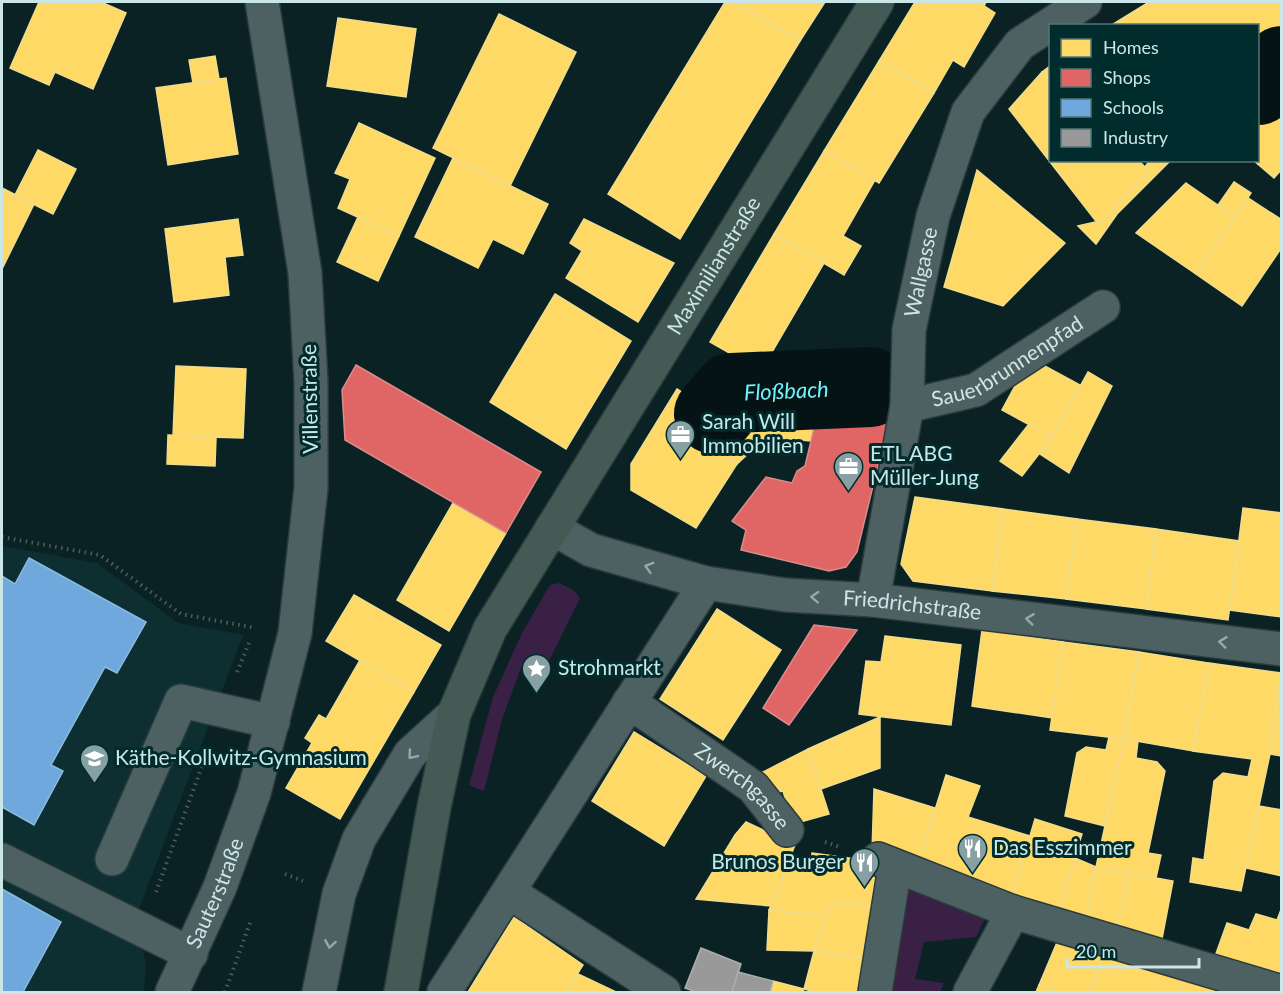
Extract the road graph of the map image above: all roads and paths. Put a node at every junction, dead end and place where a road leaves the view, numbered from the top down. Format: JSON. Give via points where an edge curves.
{"nodes":[{"id":1,"x":262,"y":2,"type":"edge"},
{"id":2,"x":877,"y":2,"type":"edge"},
{"id":3,"x":1085,"y":2,"type":"edge"},
{"id":4,"x":1051,"y":24,"type":"edge"},
{"id":5,"x":1049,"y":25,"type":"edge"},
{"id":6,"x":1103,"y":307,"type":"dead end"},
{"id":7,"x":906,"y":406,"type":"junction"},
{"id":8,"x":552,"y":528,"type":"junction"},
{"id":9,"x":2,"y":537,"type":"edge"},
{"id":10,"x":706,"y":583,"type":"junction"},
{"id":11,"x":873,"y":600,"type":"junction"},
{"id":12,"x":254,"y":628,"type":"dead end"},
{"id":13,"x":1281,"y":649,"type":"edge"},
{"id":14,"x":629,"y":702,"type":"junction"},
{"id":15,"x":454,"y":714,"type":"junction"},
{"id":16,"x":273,"y":722,"type":"junction"},
{"id":17,"x":207,"y":752,"type":"dead end"},
{"id":18,"x":254,"y":793,"type":"joint"},
{"id":19,"x":787,"y":830,"type":"joint"},
{"id":20,"x":112,"y":859,"type":"dead end"},
{"id":21,"x":2,"y":861,"type":"edge"},
{"id":22,"x":887,"y":863,"type":"junction"},
{"id":23,"x":155,"y":893,"type":"dead end"},
{"id":24,"x":510,"y":893,"type":"junction"},
{"id":25,"x":1012,"y":912,"type":"junction"},
{"id":26,"x":191,"y":954,"type":"junction"},
{"id":27,"x":1281,"y":992,"type":"edge"},
{"id":28,"x":172,"y":993,"type":"edge"},
{"id":29,"x":319,"y":993,"type":"edge"},
{"id":30,"x":401,"y":993,"type":"edge"},
{"id":31,"x":444,"y":993,"type":"edge"},
{"id":32,"x":664,"y":993,"type":"edge"},
{"id":33,"x":875,"y":993,"type":"edge"},
{"id":34,"x":970,"y":993,"type":"edge"}],
"edges":[{"from":1,"to":16,"type":"street","name":"Villenstraße","via":[[305,273],[311,382],[311,488],[305,553],[295,633]]},
{"from":2,"to":8,"type":"main road","name":"Maximilianstraße"},
{"from":3,"to":4,"type":"street","name":"Wallgasse"},
{"from":5,"to":7,"type":"street","name":"Wallgasse","via":[[1020,44],[968,112],[933,216],[909,330]]},
{"from":6,"to":7,"type":"street","name":"Sauerbrunnenpfad","via":[[976,390]]},
{"from":7,"to":11,"type":"street","name":"Wallgasse"},
{"from":10,"to":8,"type":"street","name":"Friedrichstraße","one_way":true,"via":[[591,550]]},
{"from":8,"to":15,"type":"main road","via":[[490,629]]},
{"from":9,"to":12,"type":"path","via":[[100,555],[181,614]]},
{"from":11,"to":10,"type":"street","name":"Friedrichstraße","one_way":true,"via":[[785,595]]},
{"from":10,"to":14,"type":"street"},
{"from":13,"to":11,"type":"street","name":"Friedrichstraße","one_way":true},
{"from":14,"to":19,"type":"street","name":"Zwerchgasse","via":[[753,786]]},
{"from":14,"to":24,"type":"street"},
{"from":15,"to":29,"type":"street","one_way":true,"via":[[410,754],[359,839],[339,894]]},
{"from":15,"to":30,"type":"main road"},
{"from":16,"to":18,"type":"street","name":"Villenstraße"},
{"from":16,"to":20,"type":"street","via":[[180,702]]},
{"from":17,"to":23,"type":"path"},
{"from":18,"to":26,"type":"street","name":"Sauterstraße"},
{"from":19,"to":22,"type":"path","name":"Zwerchgasse"},
{"from":21,"to":26,"type":"street"},
{"from":22,"to":25,"type":"street"},
{"from":22,"to":33,"type":"street"},
{"from":24,"to":31,"type":"street"},
{"from":24,"to":32,"type":"street"},
{"from":25,"to":27,"type":"street"},
{"from":25,"to":34,"type":"street"},
{"from":26,"to":28,"type":"street","name":"Sauterstraße"}]}
